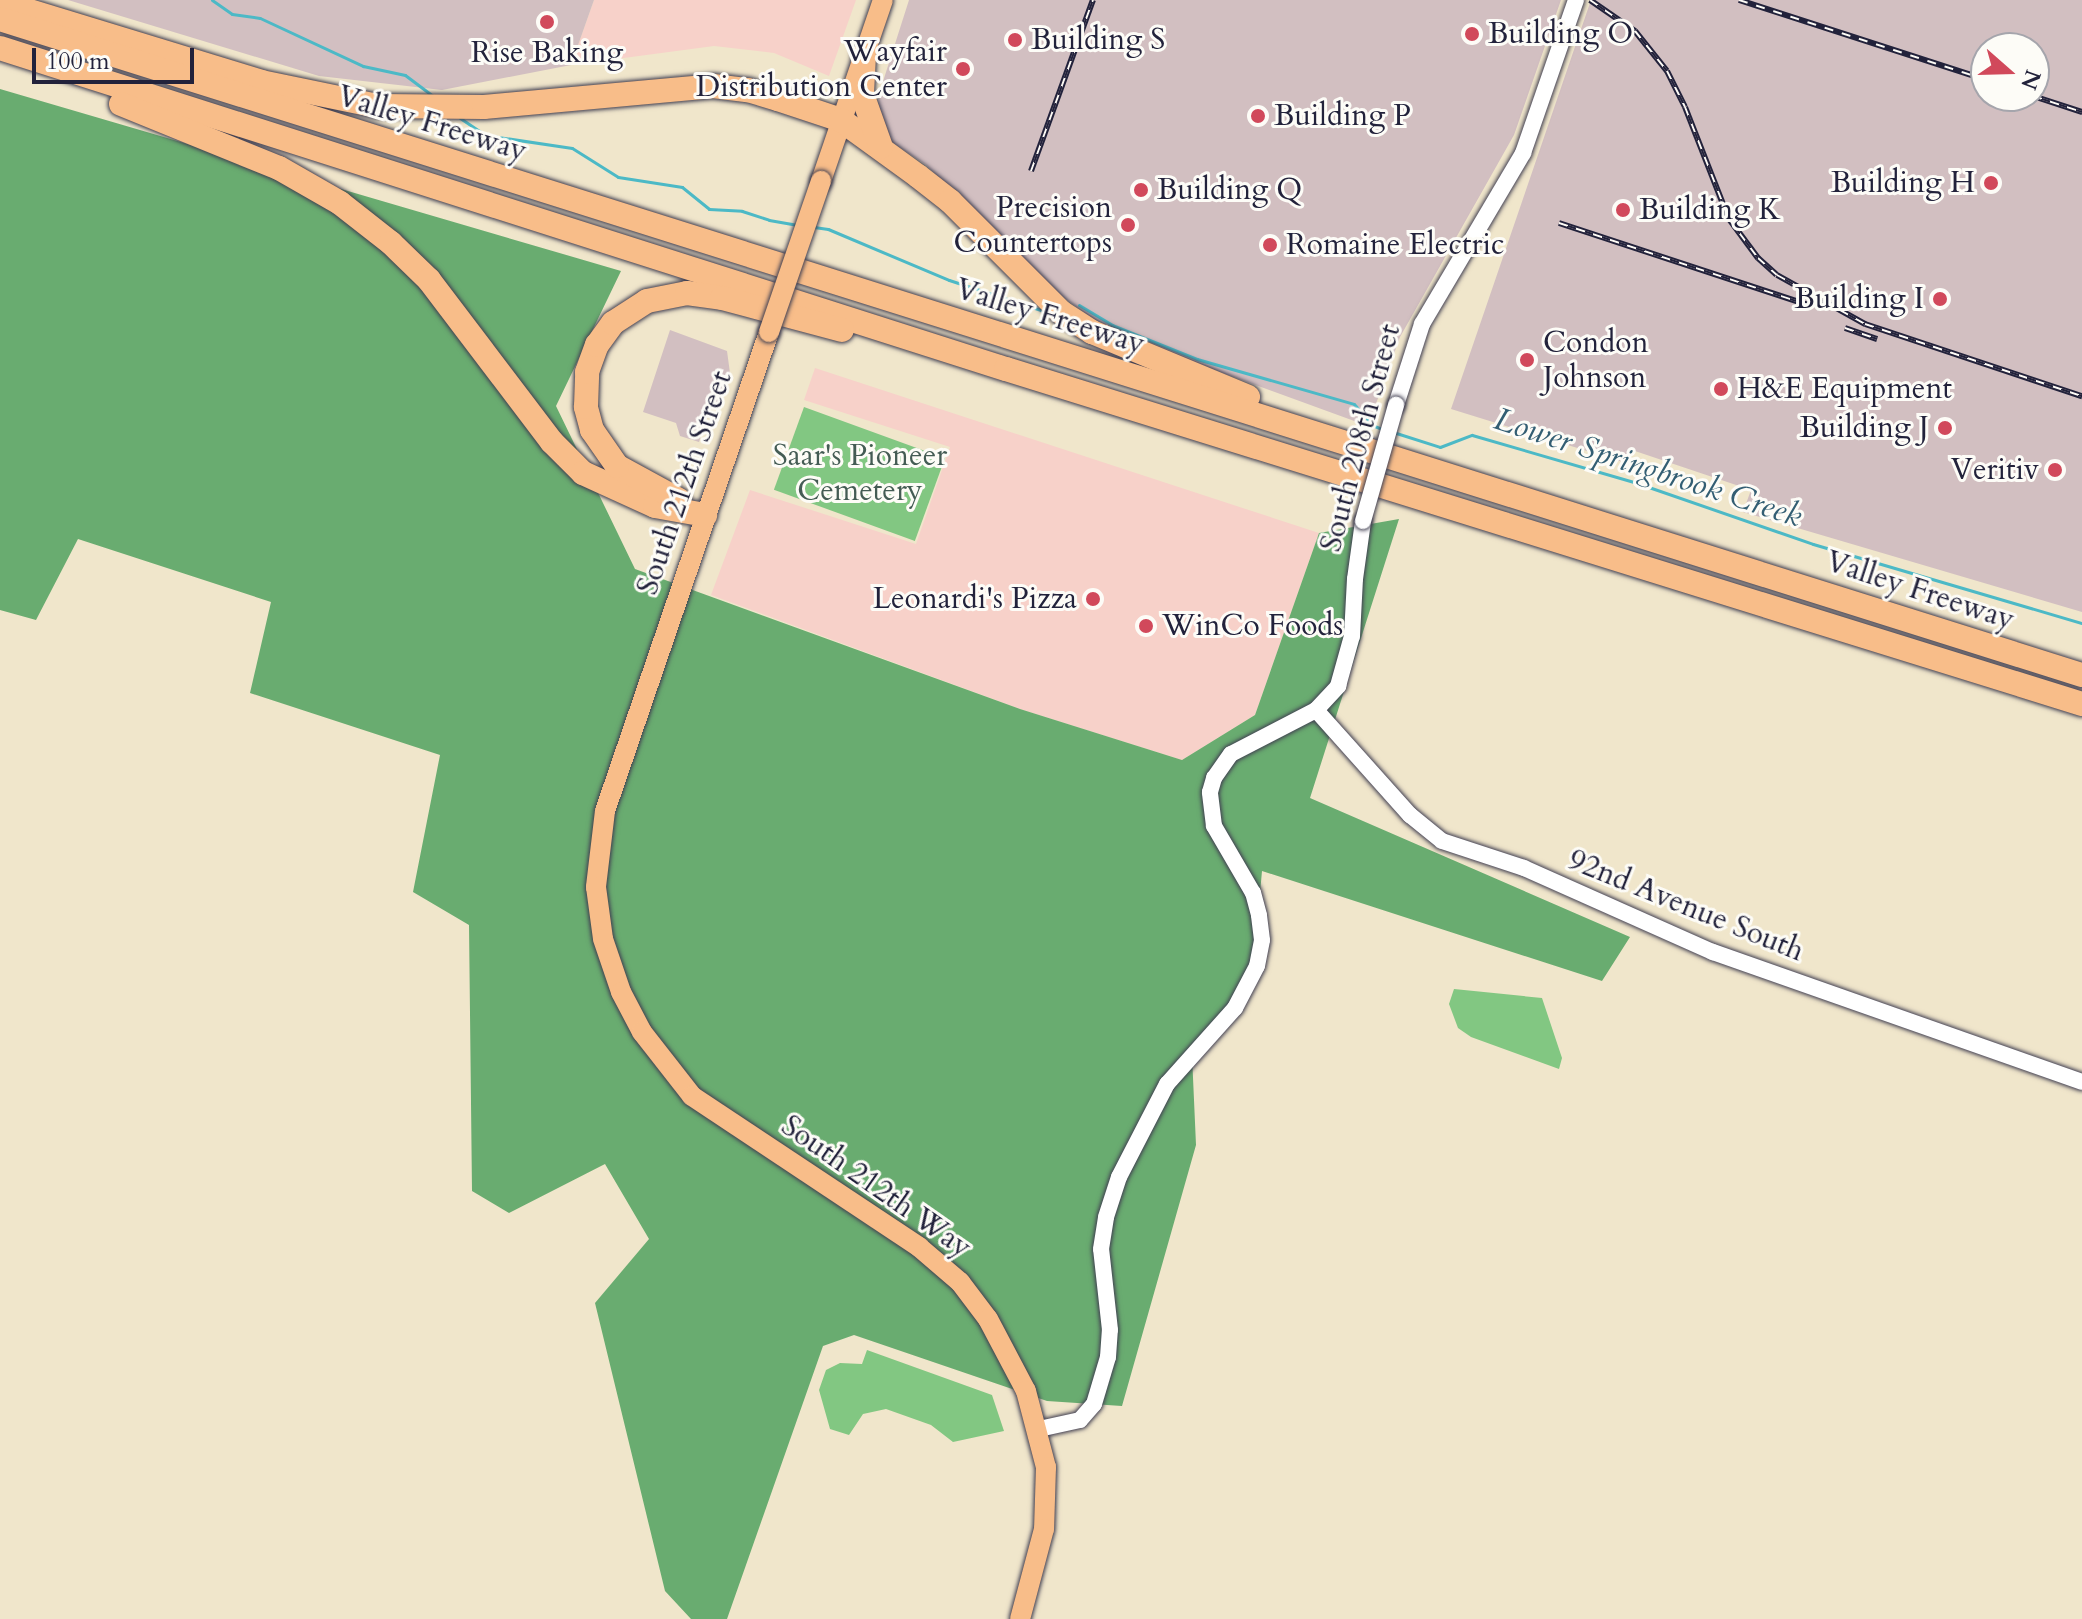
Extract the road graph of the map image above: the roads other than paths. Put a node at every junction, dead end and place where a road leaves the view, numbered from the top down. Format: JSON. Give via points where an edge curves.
{"nodes":[{"id":1,"x":883,"y":0,"type":"edge"},
{"id":2,"x":1576,"y":0,"type":"edge"},
{"id":3,"x":0,"y":2,"type":"edge"},
{"id":4,"x":0,"y":19,"type":"edge"},
{"id":5,"x":1,"y":49,"type":"edge"},
{"id":6,"x":864,"y":55,"type":"junction"},
{"id":7,"x":841,"y":120,"type":"junction"},
{"id":8,"x":884,"y":153,"type":"junction"},
{"id":9,"x":1006,"y":369,"type":"junction"},
{"id":10,"x":1345,"y":441,"type":"junction"},
{"id":11,"x":705,"y":515,"type":"junction"},
{"id":12,"x":2082,"y":675,"type":"edge"},
{"id":13,"x":2082,"y":704,"type":"edge"},
{"id":14,"x":1316,"y":710,"type":"junction"},
{"id":15,"x":621,"y":992,"type":"joint"},
{"id":16,"x":2082,"y":1082,"type":"edge"},
{"id":17,"x":1039,"y":1429,"type":"junction"},
{"id":18,"x":1020,"y":1619,"type":"edge"}],
"edges":[{"from":1,"to":6,"type":"main road","name":"South 212th Street"},
{"from":2,"to":14,"type":"street","name":"South 208th Street","bridge":true,"via":[[1523,153],[1409,355],[1363,521],[1347,660],[1338,686]]},
{"from":3,"to":7,"type":"highway","via":[[261,82],[351,102],[414,109],[484,107],[713,86],[748,90]]},
{"from":4,"to":10,"type":"highway","name":"Valley Freeway"},
{"from":5,"to":9,"type":"highway","name":"Valley Freeway"},
{"from":5,"to":11,"type":"highway","via":[[71,84],[279,168],[340,203],[429,280],[552,442],[583,473],[655,506]]},
{"from":6,"to":7,"type":"main road","name":"South 212th Street"},
{"from":6,"to":8,"type":"highway","via":[[862,94]]},
{"from":7,"to":8,"type":"highway"},
{"from":7,"to":11,"type":"main road","name":"South 212th Street","bridge":true},
{"from":8,"to":10,"type":"highway","via":[[950,201],[1061,312],[1112,342]]},
{"from":9,"to":11,"type":"highway","via":[[912,353],[707,295],[667,295],[638,305],[613,323],[593,355],[586,380],[588,415],[599,445],[617,466]]},
{"from":9,"to":13,"type":"highway","name":"Valley Freeway"},
{"from":10,"to":12,"type":"highway","name":"Valley Freeway"},
{"from":11,"to":15,"type":"main road","name":"South 212th Street","via":[[627,737],[601,830],[599,915]]},
{"from":14,"to":16,"type":"street","name":"92nd Avenue South","via":[[1410,815],[1442,841],[1524,868],[1713,952]]},
{"from":14,"to":17,"type":"street","name":"South 208th Street","via":[[1231,754],[1214,778],[1214,826],[1253,893],[1259,915],[1257,966],[1235,1008],[1159,1095],[1119,1177],[1101,1249],[1110,1330],[1094,1404],[1080,1420]]},
{"from":15,"to":17,"type":"main road","name":"South 212th Way","via":[[654,1052],[692,1096],[878,1218],[960,1282],[1008,1353]]},
{"from":17,"to":18,"type":"main road","name":"South 212th Way","via":[[1046,1467],[1044,1529]]}]}
